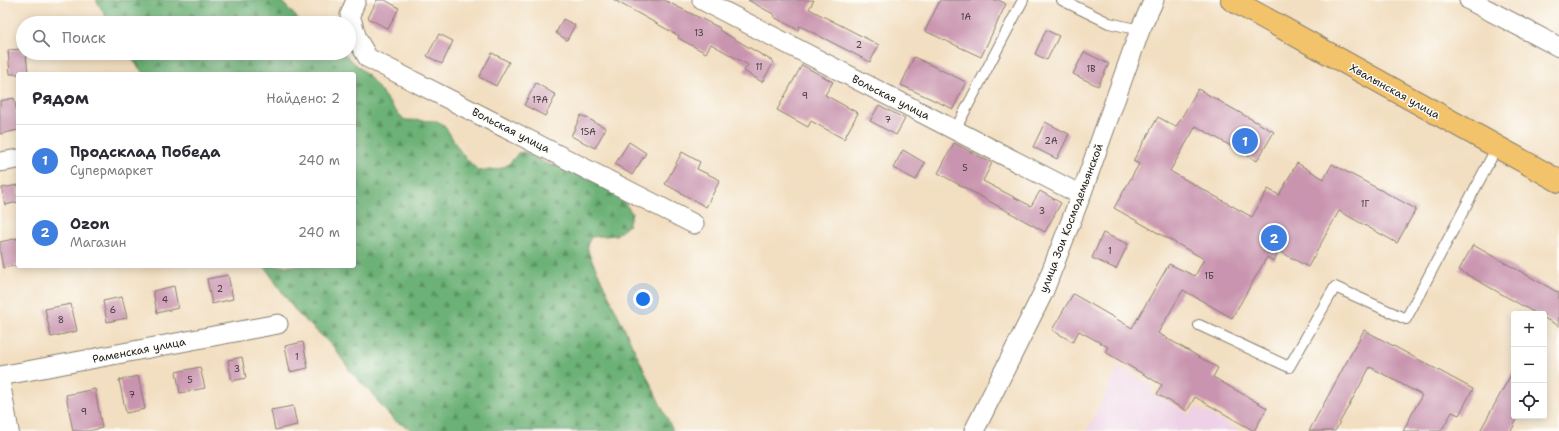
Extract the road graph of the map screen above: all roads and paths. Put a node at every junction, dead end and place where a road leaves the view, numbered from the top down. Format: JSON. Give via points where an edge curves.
{"nodes":[{"id":1,"x":702,"y":0,"type":"edge"},
{"id":2,"x":1023,"y":0,"type":"edge"},
{"id":3,"x":1062,"y":0,"type":"edge"},
{"id":4,"x":1154,"y":0,"type":"edge"},
{"id":5,"x":1232,"y":0,"type":"edge"},
{"id":6,"x":1469,"y":0,"type":"edge"},
{"id":7,"x":1140,"y":30,"type":"junction"},
{"id":8,"x":356,"y":31,"type":"edge"},
{"id":9,"x":1559,"y":47,"type":"edge"},
{"id":10,"x":955,"y":130,"type":"junction"},
{"id":11,"x":1497,"y":147,"type":"junction"},
{"id":12,"x":16,"y":159,"type":"edge"},
{"id":13,"x":0,"y":162,"type":"edge"},
{"id":14,"x":1559,"y":182,"type":"edge"},
{"id":15,"x":1081,"y":194,"type":"junction"},
{"id":16,"x":694,"y":224,"type":"dead end"},
{"id":17,"x":278,"y":324,"type":"dead end"},
{"id":18,"x":1199,"y":324,"type":"dead end"},
{"id":19,"x":0,"y":376,"type":"edge"},
{"id":20,"x":0,"y":382,"type":"edge"},
{"id":21,"x":8,"y":431,"type":"edge"},
{"id":22,"x":974,"y":431,"type":"edge"}],
"edges":[{"from":1,"to":10,"type":"street","name":"Вольская улица"},
{"from":2,"to":10,"type":"lane"},
{"from":3,"to":7,"type":"lane","via":[[1109,23]]},
{"from":4,"to":7,"type":"street","name":"улица Зои Космодемьянской"},
{"from":5,"to":11,"type":"main road","name":"Хвалынская улица"},
{"from":6,"to":9,"type":"street"},
{"from":7,"to":15,"type":"street","name":"улица Зои Космодемьянской"},
{"from":8,"to":16,"type":"street","name":"Вольская улица","via":[[357,39],[368,58]]},
{"from":10,"to":15,"type":"street","name":"Вольская улица"},
{"from":11,"to":14,"type":"main road","name":"Хвалынская улица"},
{"from":11,"to":18,"type":"lane","via":[[1406,319],[1335,287],[1289,367]]},
{"from":12,"to":13,"type":"street"},
{"from":15,"to":22,"type":"street","name":"улица Зои Космодемьянской","via":[[1043,293]]},
{"from":17,"to":19,"type":"street","name":"Раменская улица"},
{"from":20,"to":21,"type":"street"}]}
